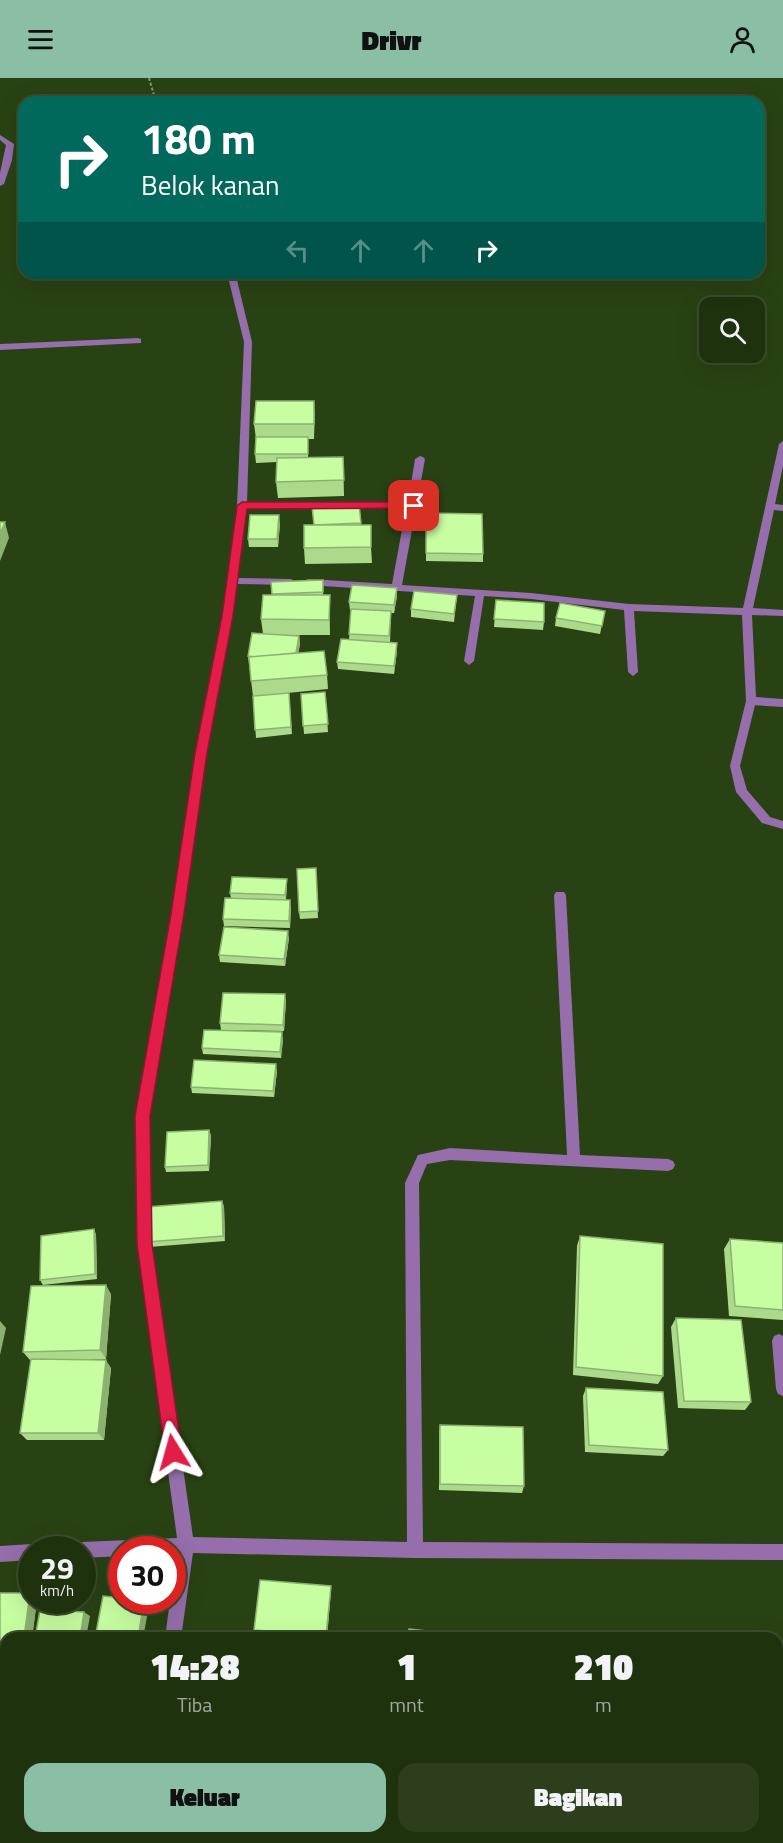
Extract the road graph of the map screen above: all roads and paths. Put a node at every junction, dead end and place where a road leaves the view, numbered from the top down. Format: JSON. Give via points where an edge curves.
{"nodes":[{"id":1,"x":149,"y":78,"type":"edge"},
{"id":2,"x":154,"y":96,"type":"edge"},
{"id":3,"x":0,"y":137,"type":"edge"},
{"id":4,"x":0,"y":184,"type":"edge"},
{"id":5,"x":233,"y":279,"type":"edge"},
{"id":6,"x":138,"y":341,"type":"dead end"},
{"id":7,"x":0,"y":347,"type":"edge"},
{"id":8,"x":783,"y":444,"type":"edge"},
{"id":9,"x":420,"y":459,"type":"dead end"},
{"id":10,"x":242,"y":506,"type":"junction"},
{"id":11,"x":414,"y":506,"type":"junction"},
{"id":12,"x":770,"y":507,"type":"junction"},
{"id":13,"x":783,"y":508,"type":"edge"},
{"id":14,"x":232,"y":581,"type":"junction"},
{"id":15,"x":398,"y":586,"type":"junction"},
{"id":16,"x":480,"y":593,"type":"junction"},
{"id":17,"x":629,"y":607,"type":"junction"},
{"id":18,"x":747,"y":611,"type":"junction"},
{"id":19,"x":783,"y":613,"type":"edge"},
{"id":20,"x":469,"y":661,"type":"dead end"},
{"id":21,"x":633,"y":672,"type":"dead end"},
{"id":22,"x":751,"y":701,"type":"junction"},
{"id":23,"x":783,"y":702,"type":"edge"},
{"id":24,"x":783,"y":825,"type":"edge"},
{"id":25,"x":560,"y":895,"type":"dead end"},
{"id":26,"x":574,"y":1161,"type":"junction"},
{"id":27,"x":668,"y":1165,"type":"dead end"},
{"id":28,"x":779,"y":1341,"type":"dead end"},
{"id":29,"x":783,"y":1389,"type":"edge"},
{"id":30,"x":185,"y":1536,"type":"edge"},
{"id":31,"x":186,"y":1545,"type":"edge"},
{"id":32,"x":415,"y":1550,"type":"junction"},
{"id":33,"x":783,"y":1552,"type":"edge"},
{"id":34,"x":18,"y":1553,"type":"edge"},
{"id":35,"x":0,"y":1554,"type":"edge"},
{"id":36,"x":176,"y":1614,"type":"edge"},
{"id":37,"x":174,"y":1632,"type":"edge"}],
"edges":[{"from":1,"to":2,"type":"path"},
{"from":3,"to":4,"type":"street","via":[[13,143]]},
{"from":5,"to":10,"type":"street","via":[[248,342]]},
{"from":6,"to":7,"type":"street"},
{"from":8,"to":12,"type":"street"},
{"from":9,"to":11,"type":"street"},
{"from":10,"to":11,"type":"street"},
{"from":10,"to":14,"type":"street"},
{"from":11,"to":15,"type":"street"},
{"from":12,"to":13,"type":"street"},
{"from":12,"to":18,"type":"street"},
{"from":14,"to":15,"type":"street"},
{"from":14,"to":30,"type":"street","via":[[142,1116],[144,1244]]},
{"from":15,"to":16,"type":"street"},
{"from":16,"to":17,"type":"street"},
{"from":16,"to":20,"type":"street"},
{"from":17,"to":18,"type":"street"},
{"from":17,"to":21,"type":"street"},
{"from":18,"to":19,"type":"street"},
{"from":18,"to":22,"type":"street"},
{"from":22,"to":23,"type":"street"},
{"from":22,"to":24,"type":"street","via":[[735,766],[742,792],[766,820]]},
{"from":25,"to":26,"type":"street"},
{"from":26,"to":27,"type":"street"},
{"from":26,"to":32,"type":"street","via":[[450,1154],[423,1159],[412,1183]]},
{"from":28,"to":29,"type":"street"},
{"from":31,"to":32,"type":"street"},
{"from":32,"to":33,"type":"street"},
{"from":34,"to":35,"type":"street"},
{"from":36,"to":37,"type":"street"}]}
